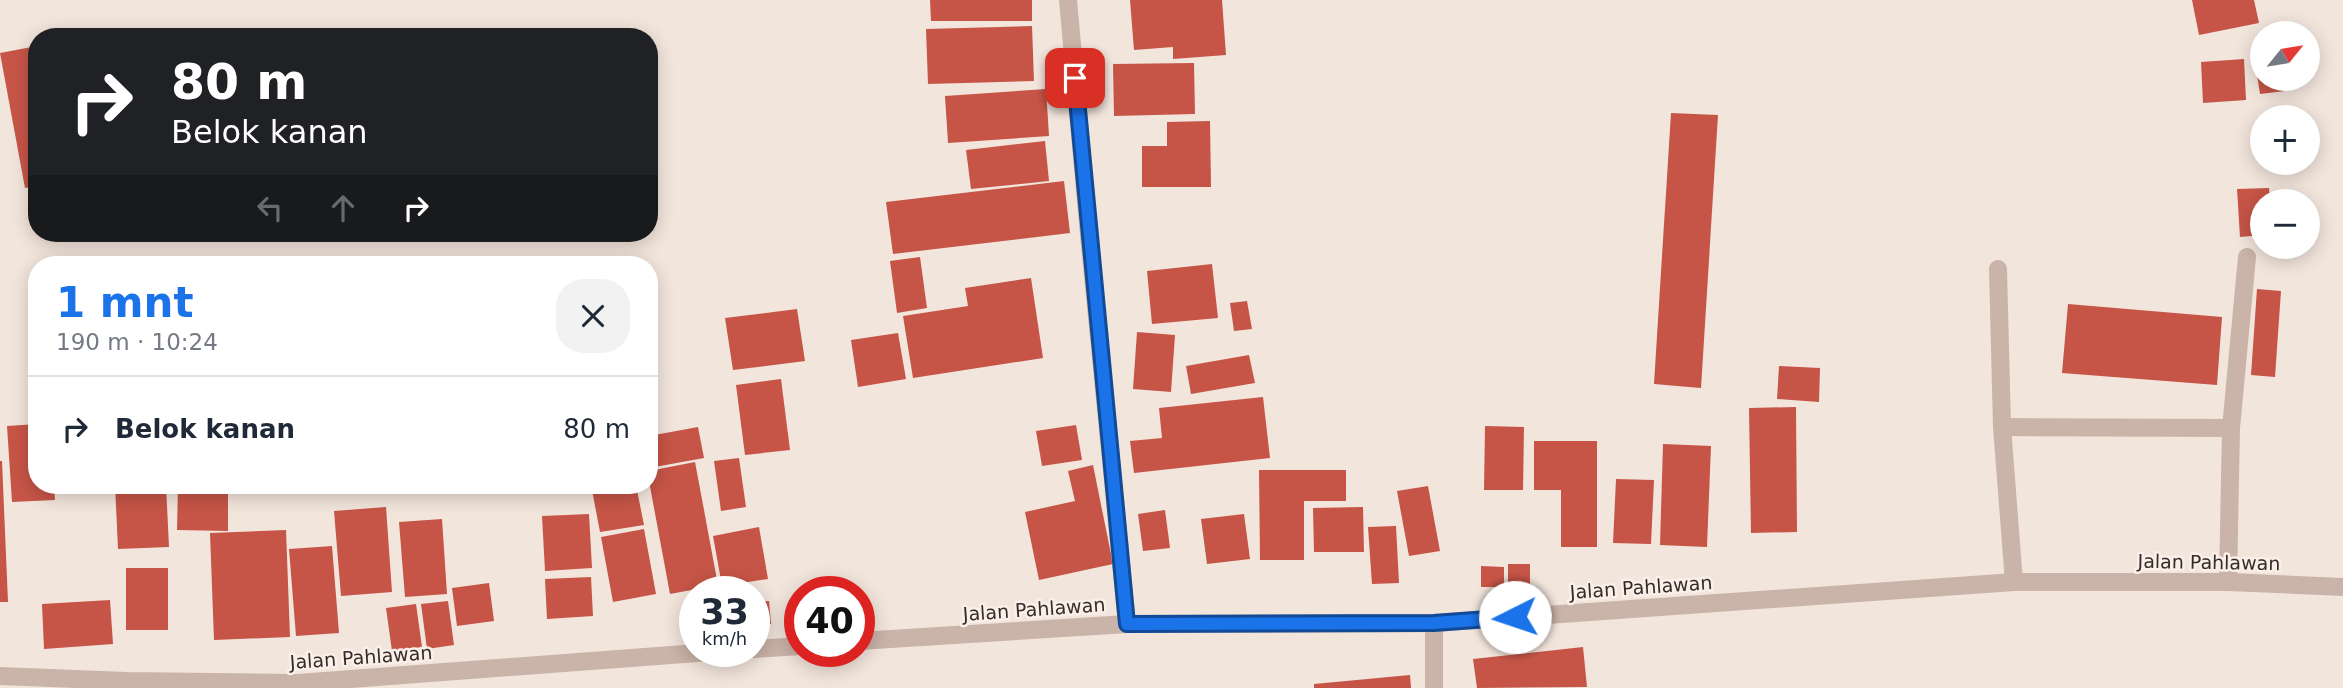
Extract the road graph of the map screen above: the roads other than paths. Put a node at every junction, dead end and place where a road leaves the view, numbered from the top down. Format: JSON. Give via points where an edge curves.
{"nodes":[{"id":1,"x":1068,"y":0,"type":"edge"},
{"id":2,"x":2247,"y":257,"type":"dead end"},
{"id":3,"x":1998,"y":269,"type":"dead end"},
{"id":4,"x":2001,"y":427,"type":"junction"},
{"id":5,"x":2231,"y":428,"type":"junction"},
{"id":6,"x":2014,"y":582,"type":"junction"},
{"id":7,"x":2228,"y":582,"type":"junction"},
{"id":8,"x":2343,"y":587,"type":"edge"},
{"id":9,"x":1434,"y":623,"type":"junction"},
{"id":10,"x":1127,"y":624,"type":"junction"},
{"id":11,"x":875,"y":641,"type":"edge"},
{"id":12,"x":679,"y":654,"type":"edge"},
{"id":13,"x":0,"y":676,"type":"edge"},
{"id":14,"x":1434,"y":688,"type":"edge"}],
"edges":[{"from":1,"to":10,"type":"street"},
{"from":2,"to":5,"type":"street"},
{"from":3,"to":4,"type":"street"},
{"from":4,"to":5,"type":"street"},
{"from":4,"to":6,"type":"street"},
{"from":5,"to":7,"type":"street"},
{"from":6,"to":7,"type":"street","name":"Jalan Pahlawan"},
{"from":6,"to":9,"type":"street","name":"Jalan Pahlawan"},
{"from":7,"to":8,"type":"street","name":"Jalan Pahlawan"},
{"from":9,"to":10,"type":"street","name":"Jalan Pahlawan"},
{"from":9,"to":14,"type":"street"},
{"from":10,"to":11,"type":"street","name":"Jalan Pahlawan"},
{"from":12,"to":13,"type":"street","name":"Jalan Pahlawan","via":[[298,683]]}]}
